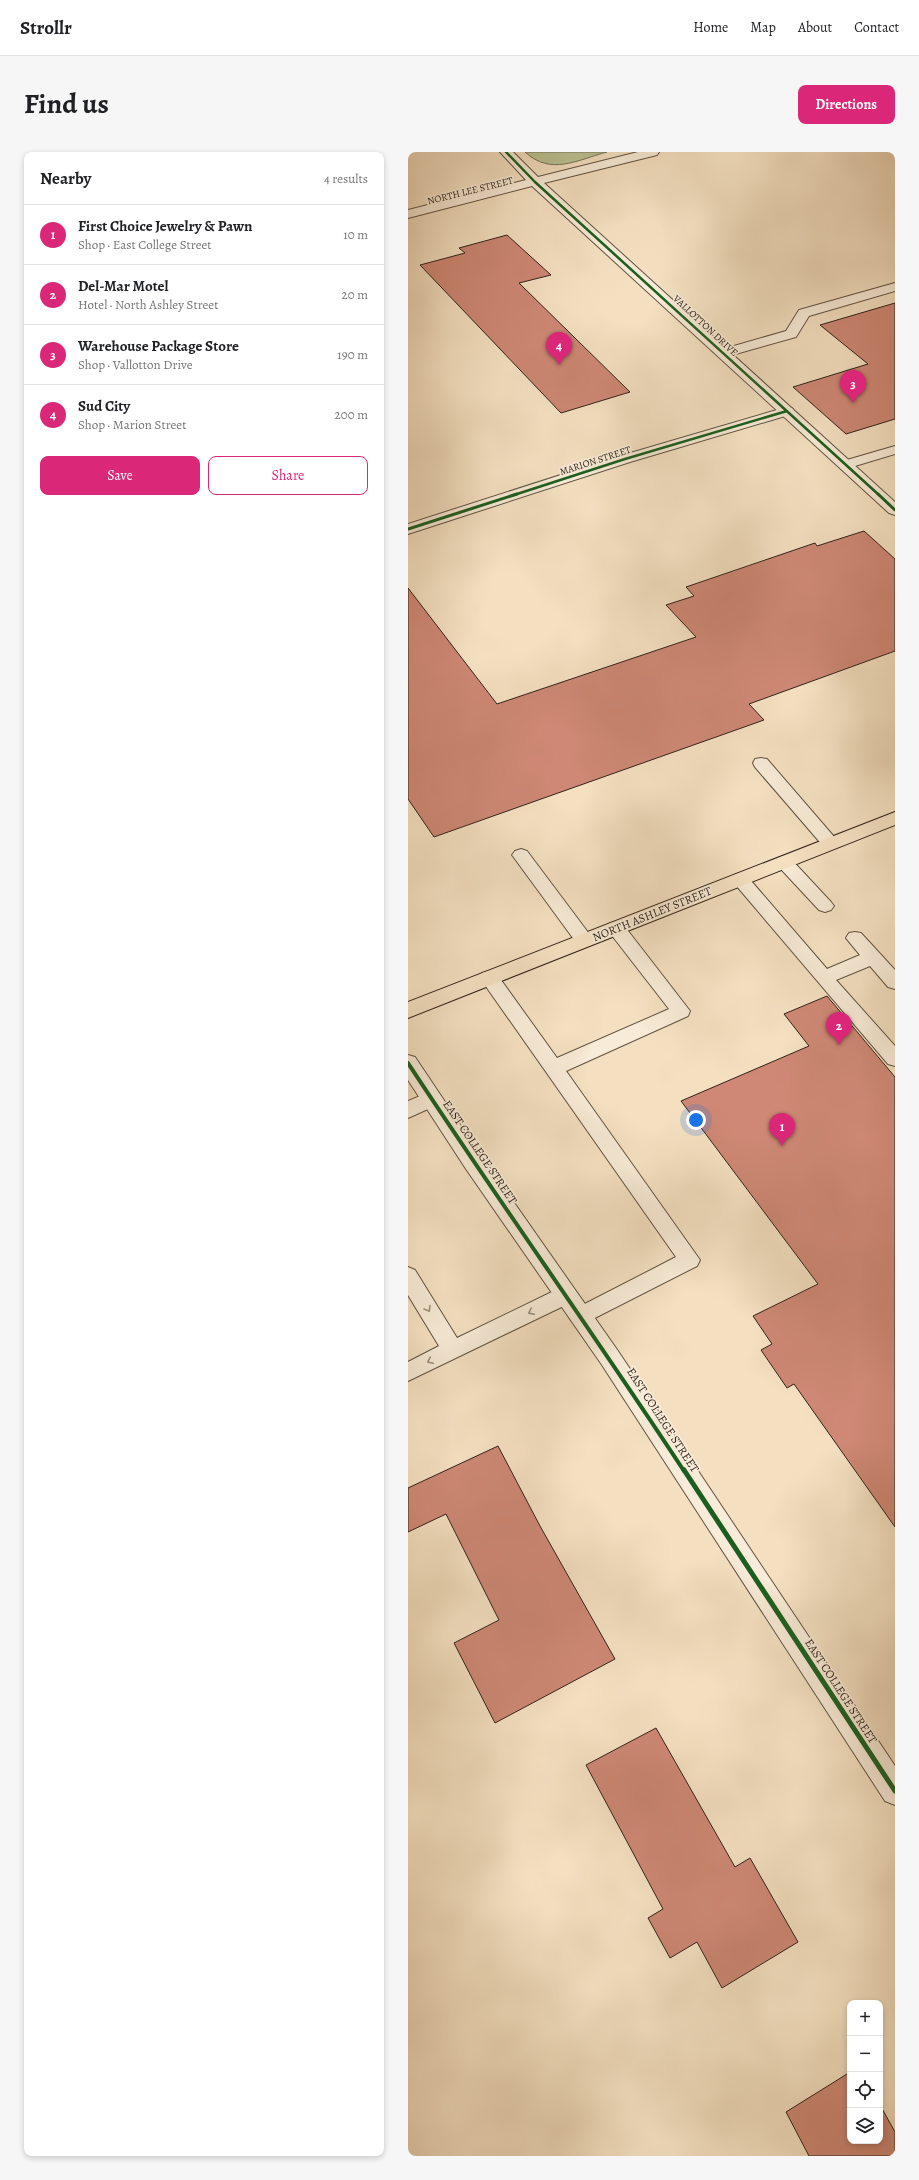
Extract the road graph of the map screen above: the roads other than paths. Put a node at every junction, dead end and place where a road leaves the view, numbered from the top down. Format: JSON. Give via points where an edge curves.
{"nodes":[{"id":1,"x":506,"y":152,"type":"edge"},
{"id":2,"x":652,"y":152,"type":"edge"},
{"id":3,"x":536,"y":182,"type":"junction"},
{"id":4,"x":408,"y":214,"type":"edge"},
{"id":5,"x":895,"y":287,"type":"edge"},
{"id":6,"x":725,"y":353,"type":"junction"},
{"id":7,"x":787,"y":411,"type":"junction"},
{"id":8,"x":895,"y":450,"type":"edge"},
{"id":9,"x":846,"y":465,"type":"junction"},
{"id":10,"x":895,"y":510,"type":"edge"},
{"id":11,"x":408,"y":529,"type":"edge"},
{"id":12,"x":761,"y":763,"type":"dead end"},
{"id":13,"x":895,"y":818,"type":"edge"},
{"id":14,"x":830,"y":843,"type":"junction"},
{"id":15,"x":521,"y":855,"type":"dead end"},
{"id":16,"x":784,"y":862,"type":"junction"},
{"id":17,"x":740,"y":879,"type":"junction"},
{"id":18,"x":825,"y":906,"type":"dead end"},
{"id":19,"x":616,"y":928,"type":"junction"},
{"id":20,"x":855,"y":938,"type":"dead end"},
{"id":21,"x":584,"y":940,"type":"junction"},
{"id":22,"x":873,"y":957,"type":"junction"},
{"id":23,"x":489,"y":978,"type":"junction"},
{"id":24,"x":824,"y":978,"type":"junction"},
{"id":25,"x":895,"y":982,"type":"edge"},
{"id":26,"x":408,"y":1010,"type":"edge"},
{"id":27,"x":895,"y":1059,"type":"edge"},
{"id":28,"x":408,"y":1063,"type":"edge"},
{"id":29,"x":553,"y":1068,"type":"junction"},
{"id":30,"x":432,"y":1099,"type":"junction"},
{"id":31,"x":408,"y":1110,"type":"edge"},
{"id":32,"x":408,"y":1276,"type":"edge"},
{"id":33,"x":566,"y":1294,"type":"junction"},
{"id":34,"x":581,"y":1316,"type":"junction"},
{"id":35,"x":453,"y":1350,"type":"junction"},
{"id":36,"x":408,"y":1372,"type":"edge"},
{"id":37,"x":895,"y":1791,"type":"edge"}],
"edges":[{"from":1,"to":3,"type":"street","name":"VALLOTTON DRIVE"},
{"from":2,"to":3,"type":"street","name":"NORTH LEE STREET"},
{"from":3,"to":4,"type":"street","name":"NORTH LEE STREET"},
{"from":3,"to":6,"type":"street","name":"VALLOTTON DRIVE"},
{"from":5,"to":6,"type":"lane","via":[[804,313],[791,334]]},
{"from":6,"to":7,"type":"street","name":"VALLOTTON DRIVE"},
{"from":7,"to":9,"type":"street","name":"VALLOTTON DRIVE"},
{"from":7,"to":11,"type":"street","name":"MARION STREET","via":[[625,459]]},
{"from":8,"to":9,"type":"lane"},
{"from":9,"to":10,"type":"street","name":"VALLOTTON DRIVE"},
{"from":12,"to":14,"type":"lane"},
{"from":13,"to":14,"type":"main road","name":"NORTH ASHLEY STREET"},
{"from":14,"to":16,"type":"main road","name":"NORTH ASHLEY STREET"},
{"from":15,"to":21,"type":"lane"},
{"from":16,"to":17,"type":"main road","name":"NORTH ASHLEY STREET"},
{"from":16,"to":18,"type":"lane"},
{"from":17,"to":19,"type":"main road","name":"NORTH ASHLEY STREET"},
{"from":17,"to":24,"type":"lane"},
{"from":19,"to":21,"type":"main road","name":"NORTH ASHLEY STREET"},
{"from":19,"to":29,"type":"lane","via":[[681,1011]]},
{"from":20,"to":22,"type":"lane"},
{"from":21,"to":23,"type":"main road","name":"NORTH ASHLEY STREET"},
{"from":22,"to":24,"type":"lane"},
{"from":22,"to":25,"type":"lane"},
{"from":23,"to":26,"type":"main road","name":"NORTH ASHLEY STREET"},
{"from":23,"to":29,"type":"lane"},
{"from":24,"to":27,"type":"lane"},
{"from":28,"to":30,"type":"street","name":"EAST COLLEGE STREET"},
{"from":29,"to":34,"type":"lane","via":[[690,1260]]},
{"from":30,"to":31,"type":"lane"},
{"from":30,"to":33,"type":"street","name":"EAST COLLEGE STREET"},
{"from":32,"to":35,"type":"lane","one_way":true},
{"from":33,"to":34,"type":"street","name":"EAST COLLEGE STREET"},
{"from":33,"to":35,"type":"lane","one_way":true},
{"from":34,"to":37,"type":"street","name":"EAST COLLEGE STREET"},
{"from":35,"to":36,"type":"lane","one_way":true}]}
